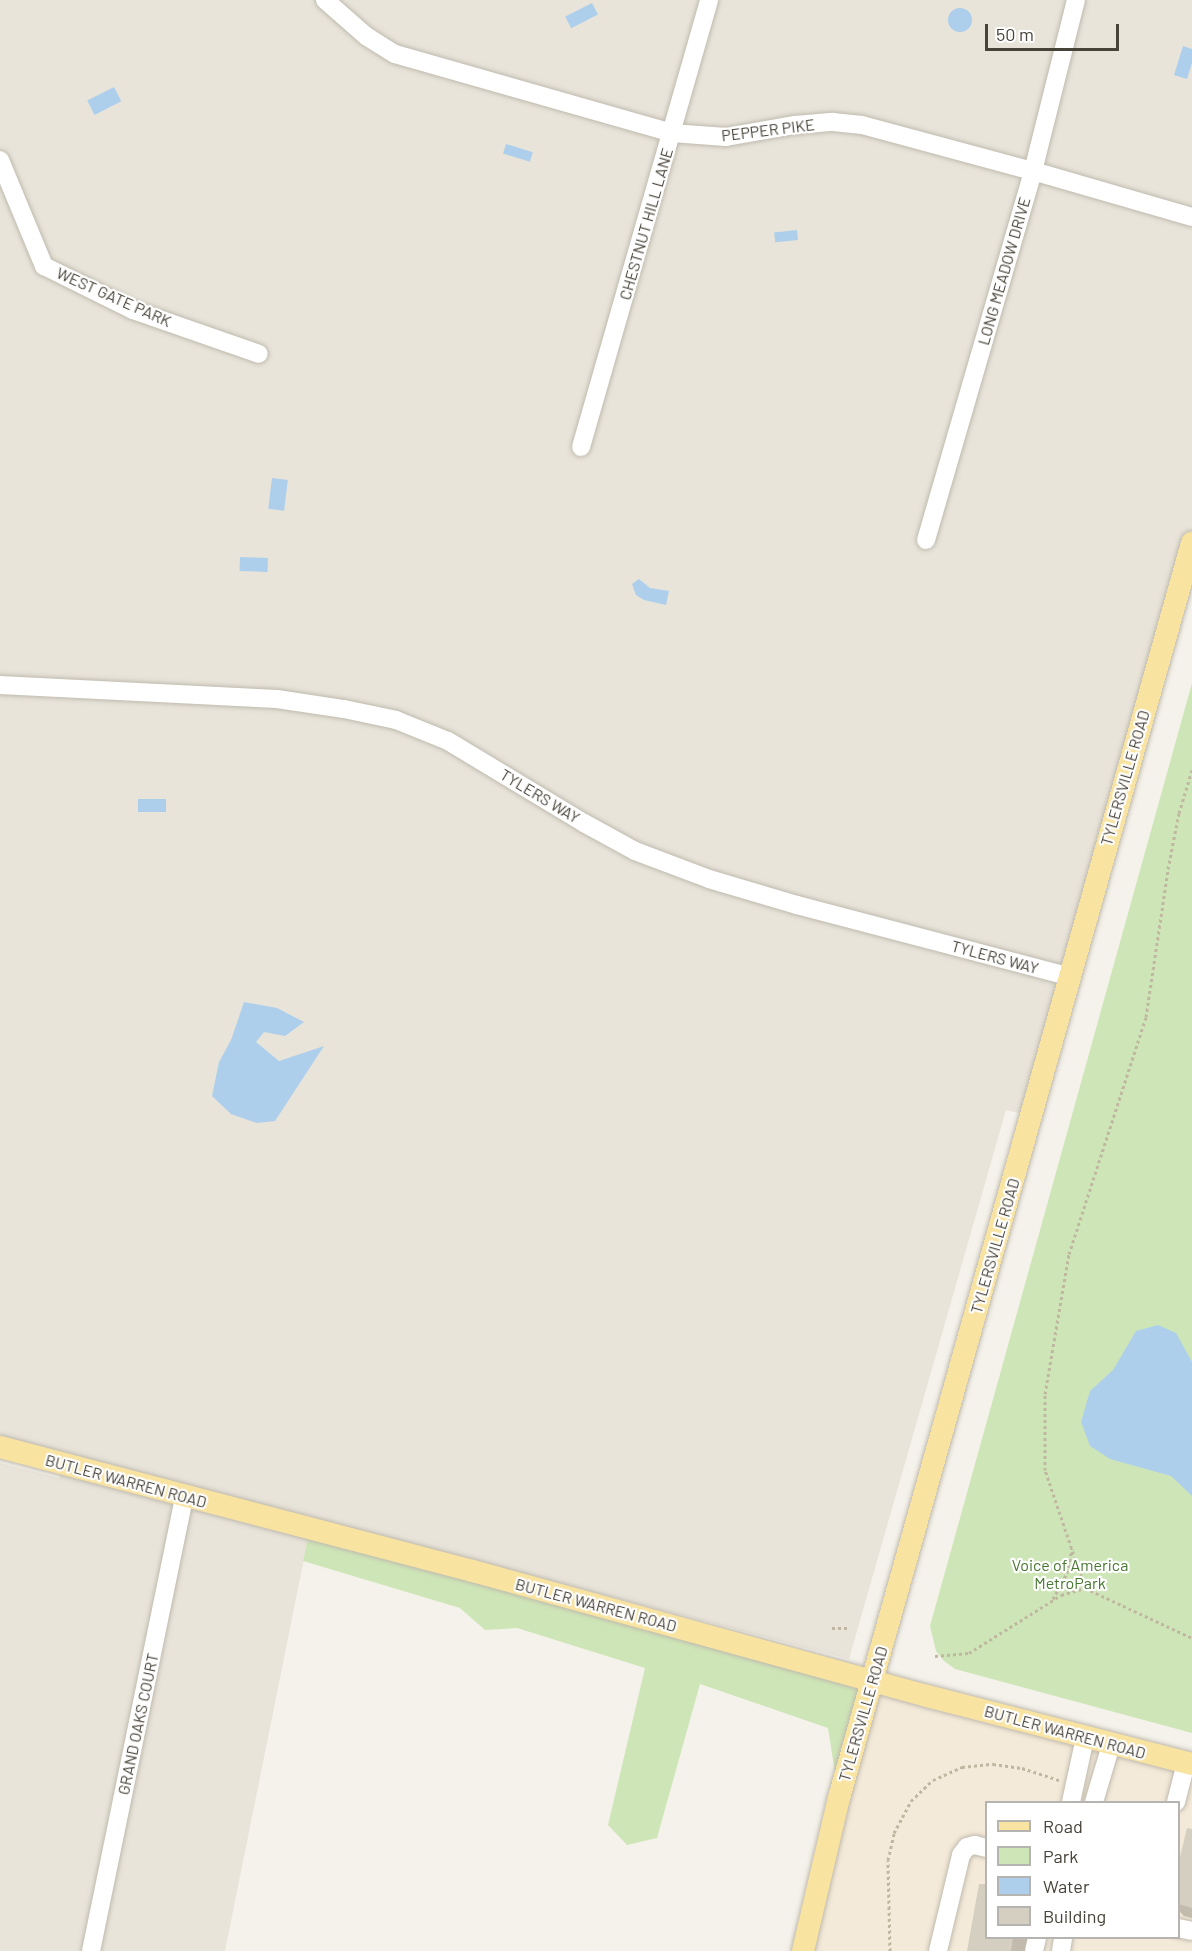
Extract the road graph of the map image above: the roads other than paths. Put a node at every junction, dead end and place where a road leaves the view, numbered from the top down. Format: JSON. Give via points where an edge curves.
{"nodes":[{"id":1,"x":325,"y":0,"type":"edge"},
{"id":2,"x":709,"y":0,"type":"edge"},
{"id":3,"x":1076,"y":0,"type":"edge"},
{"id":4,"x":672,"y":133,"type":"junction"},
{"id":5,"x":0,"y":160,"type":"edge"},
{"id":6,"x":1033,"y":171,"type":"junction"},
{"id":7,"x":1192,"y":217,"type":"edge"},
{"id":8,"x":259,"y":354,"type":"dead end"},
{"id":9,"x":581,"y":447,"type":"dead end"},
{"id":10,"x":926,"y":540,"type":"dead end"},
{"id":11,"x":1192,"y":543,"type":"edge"},
{"id":12,"x":0,"y":685,"type":"edge"},
{"id":13,"x":1068,"y":976,"type":"junction"},
{"id":14,"x":0,"y":1447,"type":"edge"},
{"id":15,"x":184,"y":1497,"type":"junction"},
{"id":16,"x":872,"y":1680,"type":"junction"},
{"id":17,"x":1085,"y":1738,"type":"junction"},
{"id":18,"x":1111,"y":1745,"type":"junction"},
{"id":19,"x":1189,"y":1764,"type":"edge"},
{"id":20,"x":1073,"y":1794,"type":"edge"},
{"id":21,"x":1095,"y":1801,"type":"edge"},
{"id":22,"x":1177,"y":1801,"type":"edge"},
{"id":23,"x":985,"y":1848,"type":"edge"},
{"id":24,"x":91,"y":1951,"type":"edge"},
{"id":25,"x":803,"y":1951,"type":"edge"},
{"id":26,"x":938,"y":1951,"type":"edge"}],
"edges":[{"from":1,"to":4,"type":"street","name":"PEPPER PIKE","via":[[366,36],[394,54]]},
{"from":2,"to":4,"type":"street","name":"CHESTNUT HILL LANE"},
{"from":3,"to":6,"type":"street","name":"LONG MEADOW DRIVE"},
{"from":4,"to":6,"type":"street","name":"PEPPER PIKE","via":[[726,137],[795,125],[862,125]]},
{"from":4,"to":9,"type":"street","name":"CHESTNUT HILL LANE"},
{"from":5,"to":8,"type":"street","name":"WEST GATE PARK","via":[[44,266],[134,310]]},
{"from":6,"to":7,"type":"street","name":"PEPPER PIKE"},
{"from":6,"to":10,"type":"street","name":"LONG MEADOW DRIVE"},
{"from":11,"to":13,"type":"main road","name":"TYLERSVILLE ROAD"},
{"from":12,"to":13,"type":"street","name":"TYLERS WAY","via":[[277,699],[396,720],[448,741],[584,823],[677,867],[797,905]]},
{"from":13,"to":16,"type":"main road","name":"TYLERSVILLE ROAD"},
{"from":14,"to":15,"type":"main road","name":"BUTLER WARREN ROAD"},
{"from":15,"to":16,"type":"main road","name":"BUTLER WARREN ROAD","via":[[472,1570]]},
{"from":15,"to":24,"type":"street","name":"GRAND OAKS COURT"},
{"from":16,"to":17,"type":"main road","name":"BUTLER WARREN ROAD"},
{"from":16,"to":25,"type":"main road","name":"TYLERSVILLE ROAD"},
{"from":17,"to":18,"type":"main road","name":"BUTLER WARREN ROAD"},
{"from":17,"to":20,"type":"street"},
{"from":18,"to":19,"type":"main road","name":"BUTLER WARREN ROAD"},
{"from":18,"to":21,"type":"street"},
{"from":19,"to":22,"type":"street"},
{"from":23,"to":26,"type":"street","via":[[967,1847],[961,1855]]}]}
